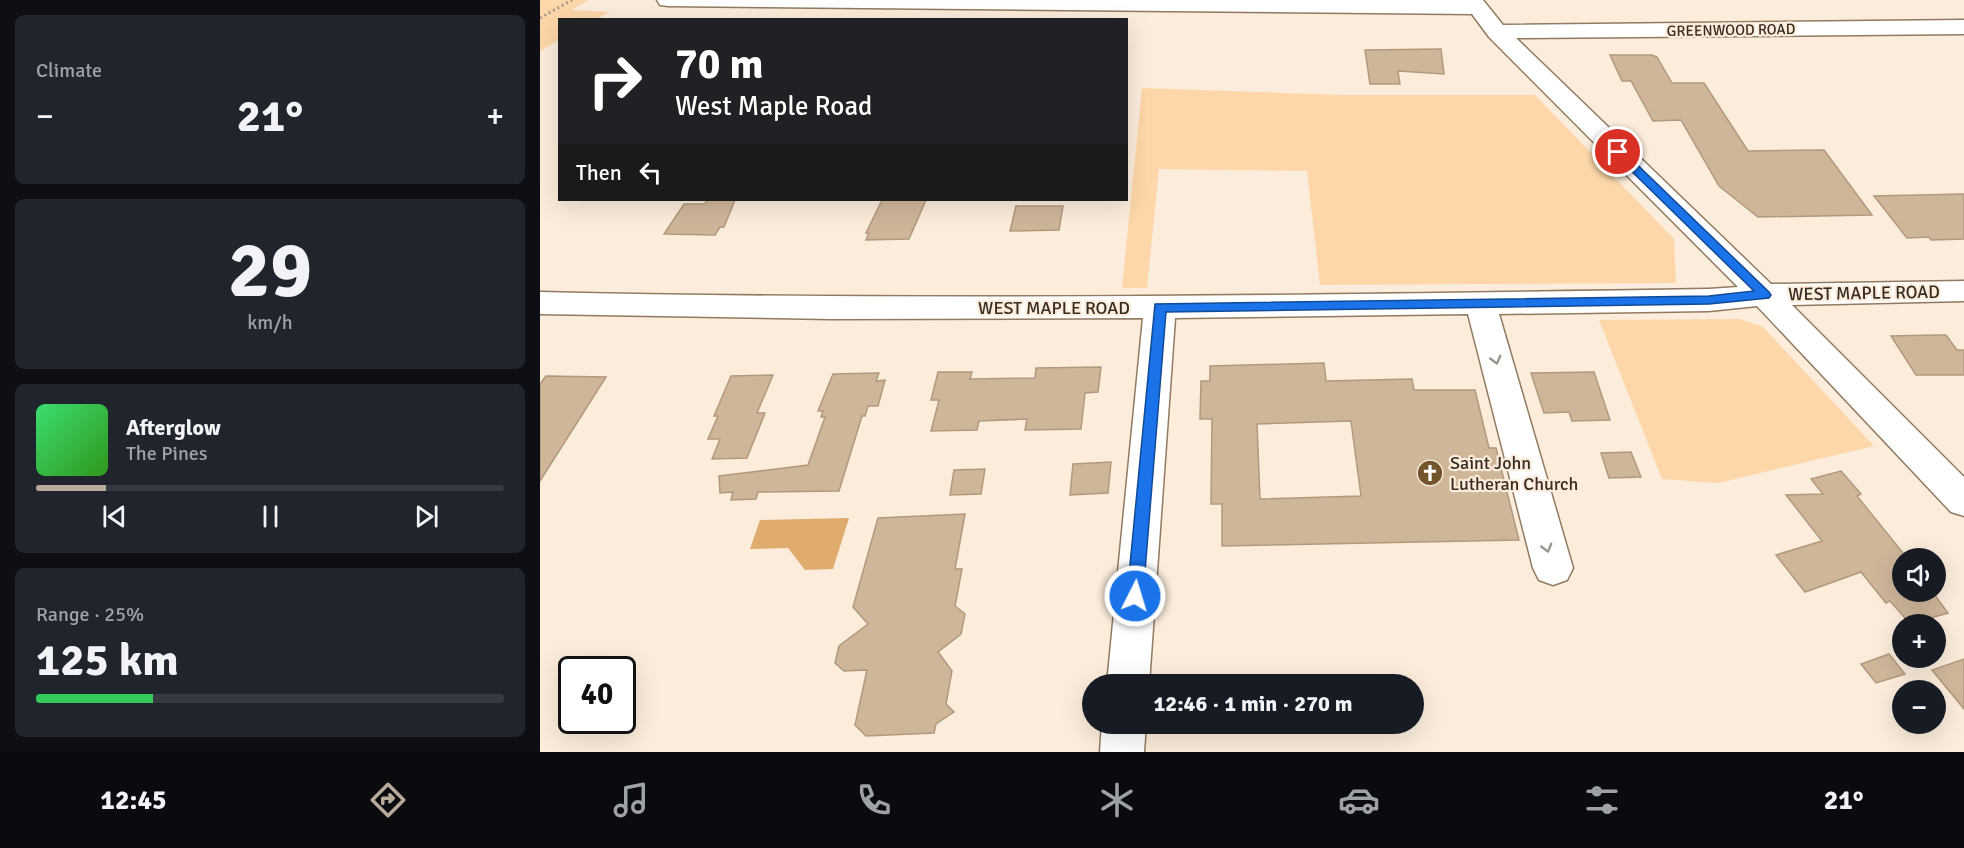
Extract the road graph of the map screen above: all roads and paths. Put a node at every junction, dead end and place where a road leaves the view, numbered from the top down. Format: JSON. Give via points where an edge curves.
{"nodes":[{"id":1,"x":572,"y":0,"type":"edge"},
{"id":2,"x":668,"y":0,"type":"edge"},
{"id":3,"x":1038,"y":2,"type":"edge"},
{"id":4,"x":1474,"y":4,"type":"edge"},
{"id":5,"x":540,"y":18,"type":"edge"},
{"id":6,"x":1964,"y":27,"type":"edge"},
{"id":7,"x":1497,"y":32,"type":"junction"},
{"id":8,"x":1964,"y":291,"type":"edge"},
{"id":9,"x":1764,"y":295,"type":"junction"},
{"id":10,"x":540,"y":303,"type":"edge"},
{"id":11,"x":1480,"y":303,"type":"junction"},
{"id":12,"x":1160,"y":307,"type":"junction"},
{"id":13,"x":1964,"y":501,"type":"edge"},
{"id":14,"x":1553,"y":568,"type":"dead end"},
{"id":15,"x":1129,"y":674,"type":"edge"},
{"id":16,"x":1123,"y":734,"type":"edge"},
{"id":17,"x":1122,"y":752,"type":"edge"}],
"edges":[{"from":1,"to":5,"type":"path"},
{"from":2,"to":3,"type":"street"},
{"from":3,"to":4,"type":"street"},
{"from":4,"to":7,"type":"street"},
{"from":6,"to":7,"type":"street","name":"GREENWOOD ROAD"},
{"from":7,"to":9,"type":"street"},
{"from":8,"to":9,"type":"street","name":"WEST MAPLE ROAD"},
{"from":9,"to":11,"type":"street","name":"WEST MAPLE ROAD","via":[[1709,300]]},
{"from":9,"to":13,"type":"street"},
{"from":10,"to":12,"type":"street","name":"WEST MAPLE ROAD","via":[[722,308]]},
{"from":11,"to":12,"type":"street","name":"WEST MAPLE ROAD"},
{"from":11,"to":14,"type":"street","one_way":true},
{"from":12,"to":15,"type":"street"},
{"from":16,"to":17,"type":"street"}]}
